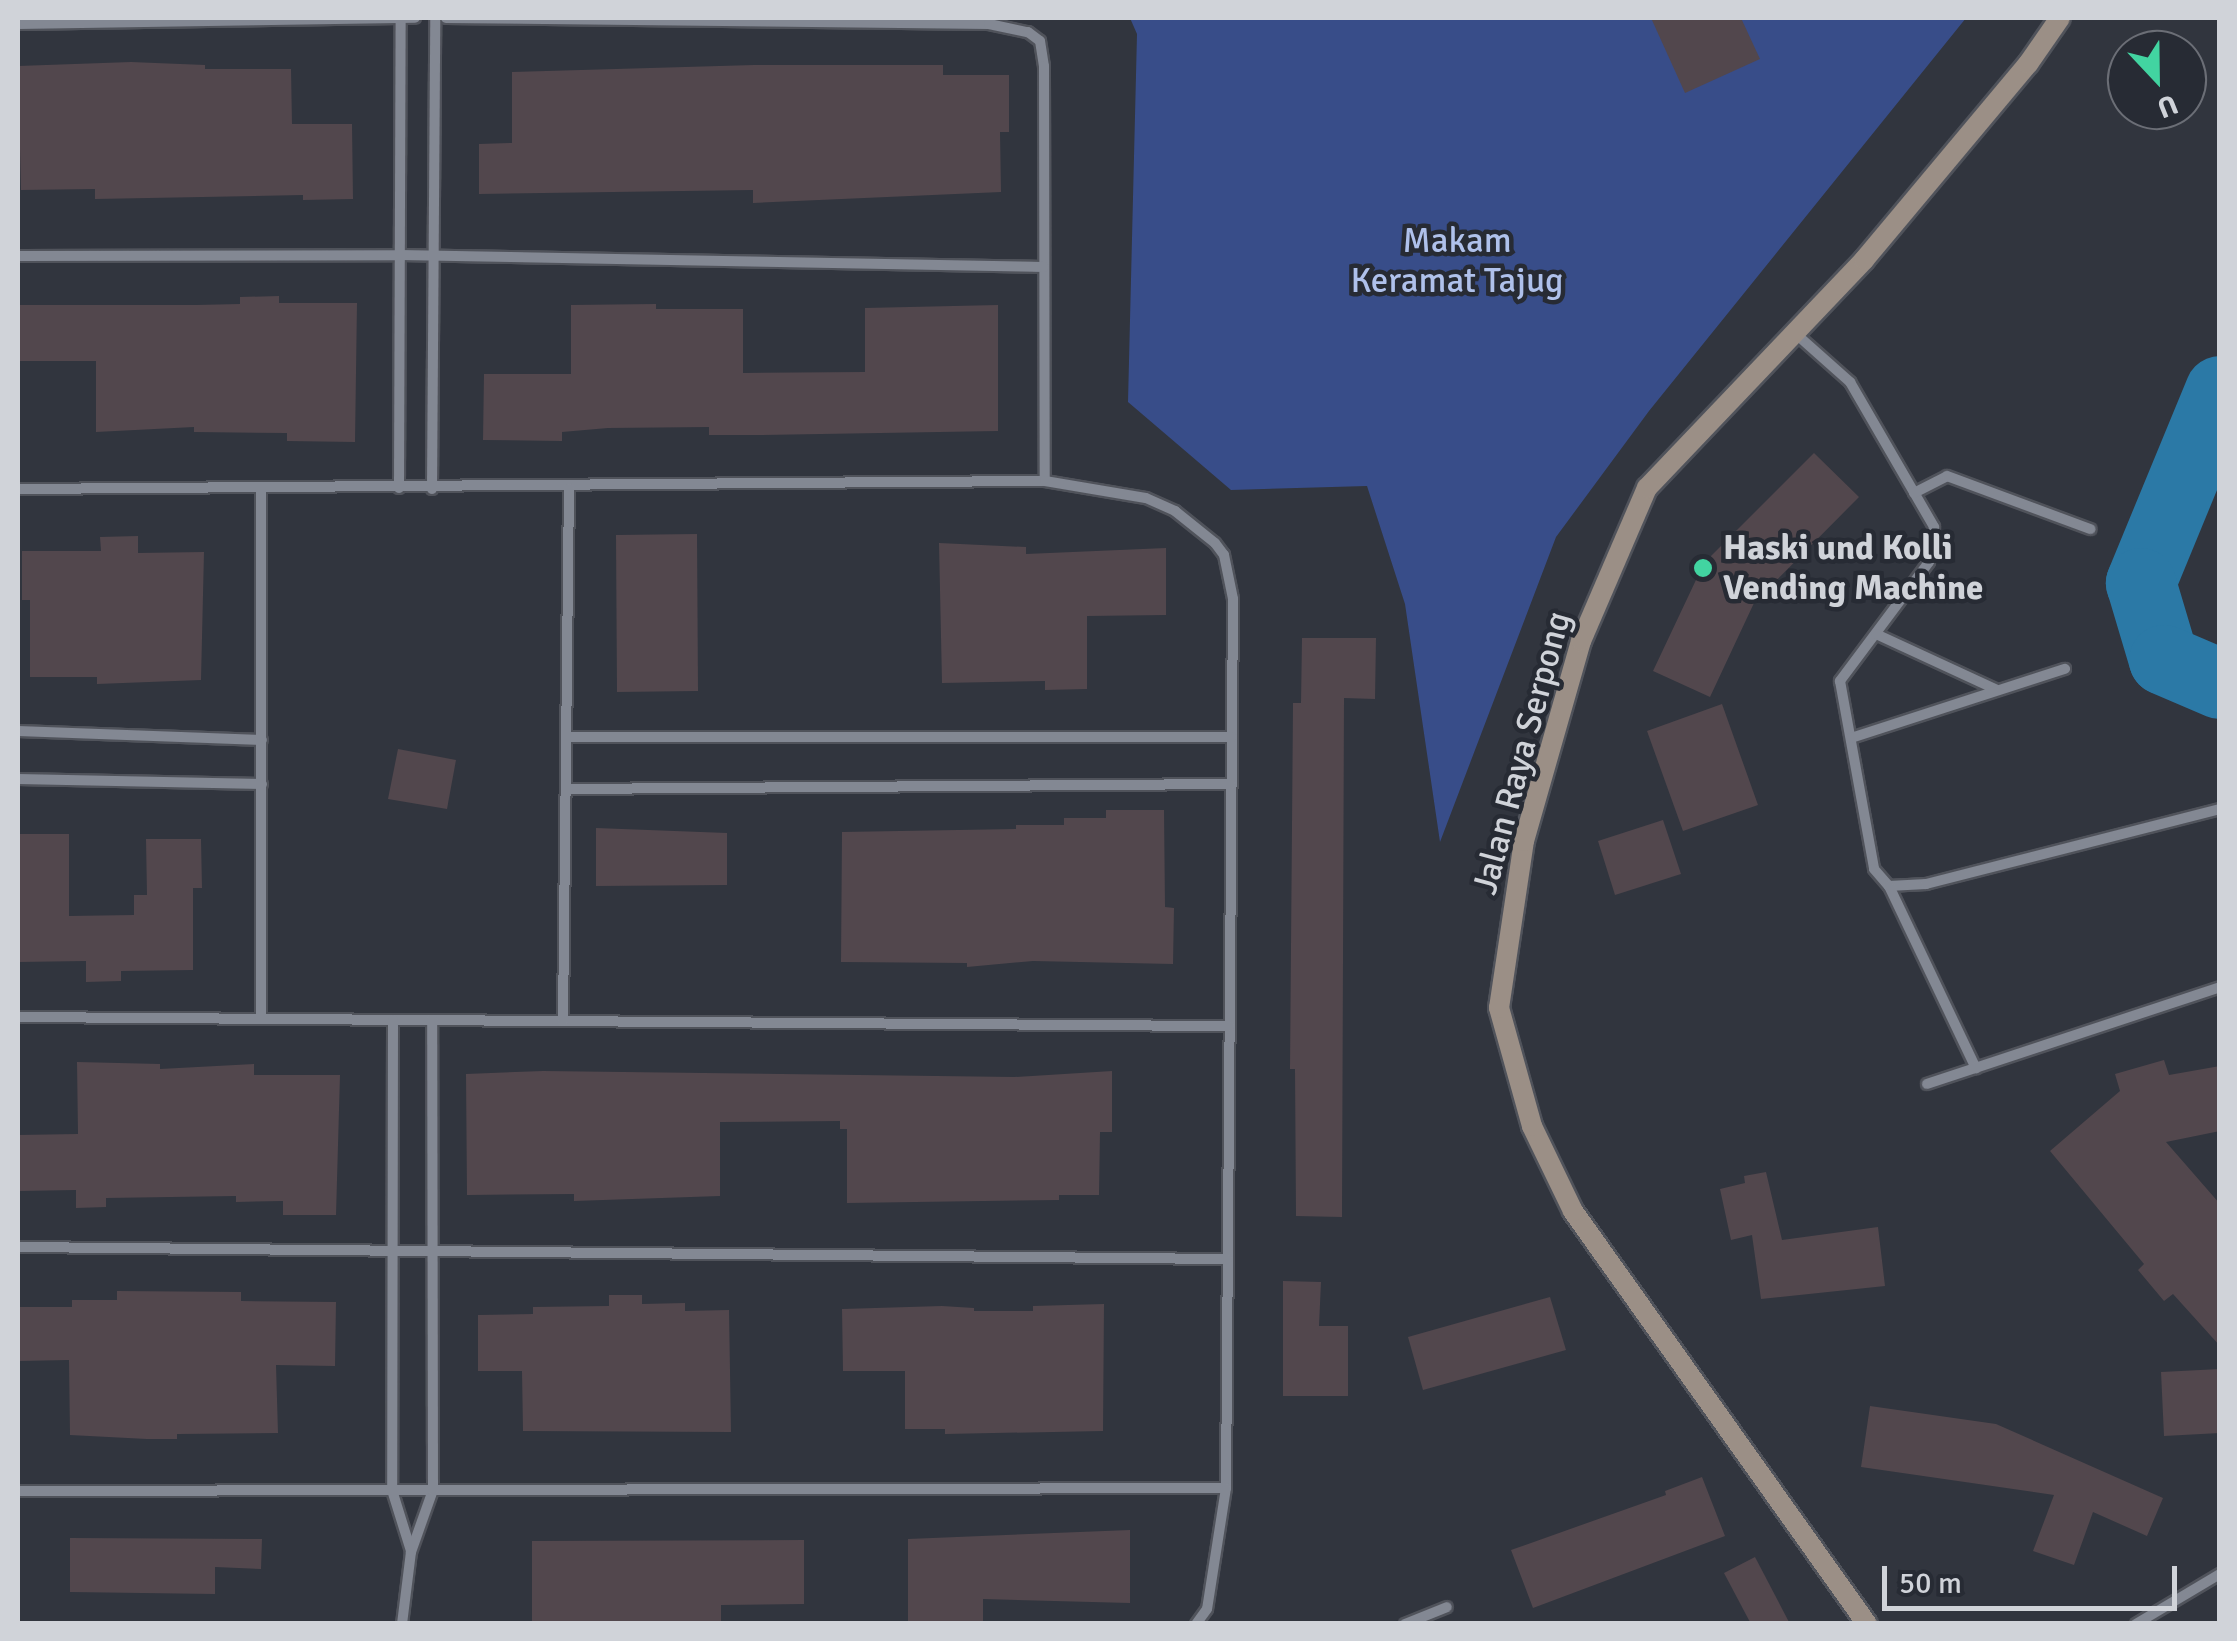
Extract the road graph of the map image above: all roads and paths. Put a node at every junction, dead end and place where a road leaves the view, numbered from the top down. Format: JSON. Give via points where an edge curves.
{"nodes":[{"id":1,"x":401,"y":18,"type":"edge"},
{"id":2,"x":414,"y":18,"type":"edge"},
{"id":3,"x":435,"y":18,"type":"edge"},
{"id":4,"x":446,"y":18,"type":"edge"},
{"id":5,"x":2060,"y":18,"type":"edge"},
{"id":6,"x":18,"y":24,"type":"edge"},
{"id":7,"x":400,"y":254,"type":"junction"},
{"id":8,"x":431,"y":255,"type":"junction"},
{"id":9,"x":18,"y":256,"type":"edge"},
{"id":10,"x":1044,"y":267,"type":"junction"},
{"id":11,"x":1794,"y":332,"type":"junction"},
{"id":12,"x":1045,"y":482,"type":"junction"},
{"id":13,"x":261,"y":487,"type":"junction"},
{"id":14,"x":399,"y":488,"type":"junction"},
{"id":15,"x":569,"y":488,"type":"junction"},
{"id":16,"x":18,"y":489,"type":"edge"},
{"id":17,"x":432,"y":489,"type":"junction"},
{"id":18,"x":1914,"y":493,"type":"junction"},
{"id":19,"x":2090,"y":529,"type":"dead end"},
{"id":20,"x":1876,"y":634,"type":"junction"},
{"id":21,"x":2065,"y":669,"type":"dead end"},
{"id":22,"x":1998,"y":690,"type":"junction"},
{"id":23,"x":18,"y":731,"type":"edge"},
{"id":24,"x":566,"y":737,"type":"junction"},
{"id":25,"x":1232,"y":737,"type":"junction"},
{"id":26,"x":1851,"y":738,"type":"junction"},
{"id":27,"x":262,"y":740,"type":"junction"},
{"id":28,"x":18,"y":778,"type":"edge"},
{"id":29,"x":262,"y":784,"type":"junction"},
{"id":30,"x":1232,"y":784,"type":"junction"},
{"id":31,"x":566,"y":789,"type":"junction"},
{"id":32,"x":2220,"y":809,"type":"edge"},
{"id":33,"x":1889,"y":886,"type":"junction"},
{"id":34,"x":2220,"y":987,"type":"edge"},
{"id":35,"x":18,"y":1018,"type":"edge"},
{"id":36,"x":261,"y":1019,"type":"junction"},
{"id":37,"x":393,"y":1020,"type":"junction"},
{"id":38,"x":432,"y":1020,"type":"junction"},
{"id":39,"x":563,"y":1021,"type":"junction"},
{"id":40,"x":1230,"y":1026,"type":"junction"},
{"id":41,"x":1976,"y":1068,"type":"junction"},
{"id":42,"x":1927,"y":1084,"type":"dead end"},
{"id":43,"x":18,"y":1247,"type":"edge"},
{"id":44,"x":392,"y":1251,"type":"junction"},
{"id":45,"x":433,"y":1251,"type":"junction"},
{"id":46,"x":1228,"y":1259,"type":"junction"},
{"id":47,"x":1226,"y":1488,"type":"junction"},
{"id":48,"x":392,"y":1490,"type":"junction"},
{"id":49,"x":433,"y":1490,"type":"junction"},
{"id":50,"x":18,"y":1492,"type":"edge"},
{"id":51,"x":411,"y":1552,"type":"junction"},
{"id":52,"x":2220,"y":1574,"type":"edge"},
{"id":53,"x":1447,"y":1607,"type":"dead end"},
{"id":54,"x":402,"y":1624,"type":"edge"},
{"id":55,"x":1196,"y":1624,"type":"edge"},
{"id":56,"x":1405,"y":1624,"type":"edge"},
{"id":57,"x":1866,"y":1624,"type":"edge"},
{"id":58,"x":2136,"y":1624,"type":"edge"}],
"edges":[{"from":1,"to":2,"type":"street"},
{"from":1,"to":6,"type":"street"},
{"from":1,"to":7,"type":"street"},
{"from":3,"to":8,"type":"street"},
{"from":4,"to":10,"type":"street","via":[[989,24],[1028,32],[1040,41],[1044,66]]},
{"from":5,"to":11,"type":"main road","name":"Jalan Raya Serpong","via":[[1876,245]]},
{"from":7,"to":8,"type":"street"},
{"from":7,"to":9,"type":"street"},
{"from":7,"to":14,"type":"street"},
{"from":8,"to":10,"type":"street"},
{"from":8,"to":17,"type":"street"},
{"from":10,"to":12,"type":"street"},
{"from":11,"to":18,"type":"street","via":[[1850,382]]},
{"from":11,"to":57,"type":"main road","name":"Jalan Raya Serpong","via":[[1647,488],[1581,641],[1529,822],[1499,1008],[1532,1126],[1572,1211]]},
{"from":12,"to":15,"type":"street"},
{"from":12,"to":25,"type":"street","via":[[1146,498],[1216,543],[1233,599]]},
{"from":13,"to":14,"type":"street"},
{"from":13,"to":16,"type":"street"},
{"from":13,"to":27,"type":"street"},
{"from":14,"to":17,"type":"street"},
{"from":15,"to":17,"type":"street"},
{"from":15,"to":24,"type":"street"},
{"from":18,"to":19,"type":"street","via":[[1946,476]]},
{"from":18,"to":20,"type":"street","via":[[1934,527],[1930,562]]},
{"from":20,"to":22,"type":"street"},
{"from":20,"to":26,"type":"street","via":[[1840,681]]},
{"from":21,"to":22,"type":"street"},
{"from":22,"to":26,"type":"street"},
{"from":23,"to":27,"type":"street"},
{"from":24,"to":25,"type":"street"},
{"from":24,"to":31,"type":"street"},
{"from":25,"to":30,"type":"street"},
{"from":26,"to":33,"type":"street","via":[[1874,869]]},
{"from":27,"to":29,"type":"street"},
{"from":28,"to":29,"type":"street"},
{"from":29,"to":36,"type":"street"},
{"from":30,"to":31,"type":"street"},
{"from":30,"to":40,"type":"street"},
{"from":31,"to":39,"type":"street"},
{"from":32,"to":33,"type":"street","via":[[1926,884]]},
{"from":33,"to":41,"type":"street"},
{"from":34,"to":41,"type":"street"},
{"from":35,"to":36,"type":"street"},
{"from":36,"to":37,"type":"street"},
{"from":37,"to":38,"type":"street"},
{"from":37,"to":44,"type":"street"},
{"from":38,"to":39,"type":"street"},
{"from":38,"to":45,"type":"street"},
{"from":39,"to":40,"type":"street"},
{"from":40,"to":46,"type":"street"},
{"from":41,"to":42,"type":"street"},
{"from":43,"to":44,"type":"street"},
{"from":44,"to":45,"type":"street"},
{"from":44,"to":48,"type":"street"},
{"from":45,"to":46,"type":"street"},
{"from":45,"to":49,"type":"street"},
{"from":46,"to":47,"type":"street"},
{"from":47,"to":49,"type":"street"},
{"from":47,"to":55,"type":"street","via":[[1207,1609]]},
{"from":48,"to":49,"type":"street"},
{"from":48,"to":50,"type":"street"},
{"from":48,"to":51,"type":"street"},
{"from":49,"to":51,"type":"street"},
{"from":51,"to":54,"type":"street"},
{"from":52,"to":58,"type":"street"},
{"from":53,"to":56,"type":"street"}]}
